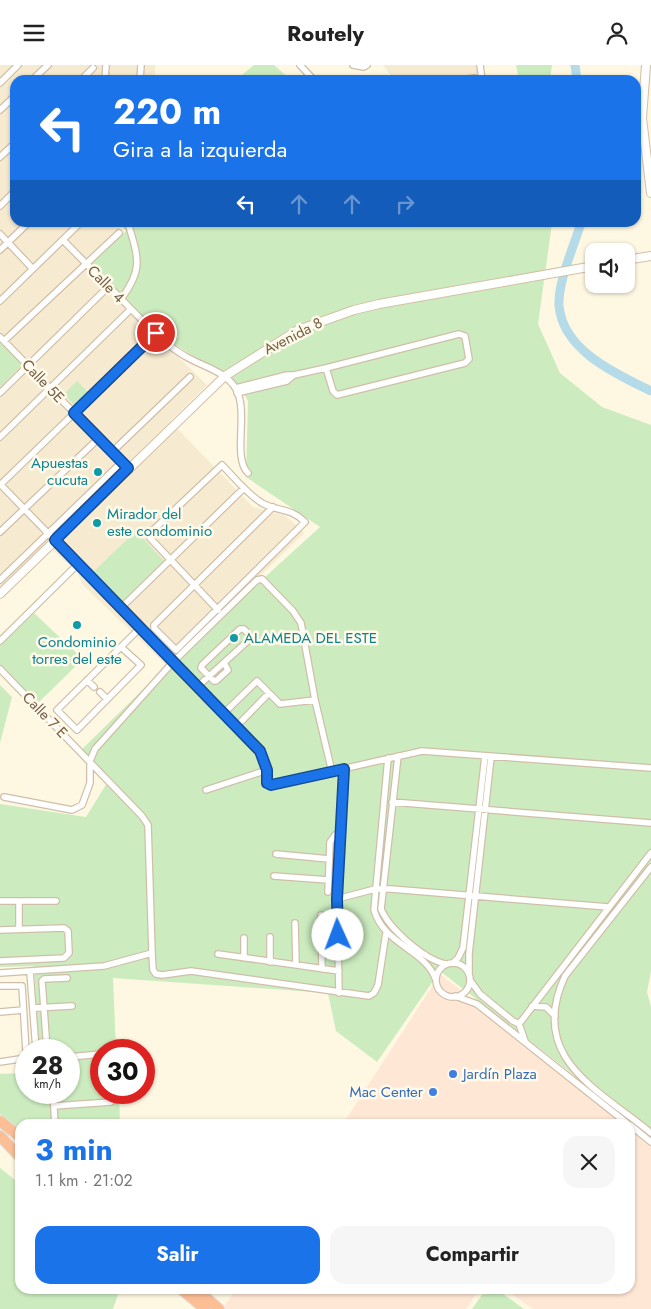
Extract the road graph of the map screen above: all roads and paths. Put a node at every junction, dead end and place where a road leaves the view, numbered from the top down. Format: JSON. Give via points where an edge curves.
{"nodes":[{"id":1,"x":18,"y":65,"type":"edge"},
{"id":2,"x":48,"y":65,"type":"edge"},
{"id":3,"x":300,"y":65,"type":"edge"},
{"id":4,"x":352,"y":65,"type":"edge"},
{"id":5,"x":367,"y":65,"type":"edge"},
{"id":6,"x":646,"y":65,"type":"edge"},
{"id":7,"x":93,"y":68,"type":"dead end"},
{"id":8,"x":37,"y":75,"type":"edge"},
{"id":9,"x":86,"y":75,"type":"edge"},
{"id":10,"x":309,"y":75,"type":"edge"},
{"id":11,"x":0,"y":83,"type":"edge"},
{"id":12,"x":651,"y":95,"type":"edge"},
{"id":13,"x":642,"y":97,"type":"junction"},
{"id":14,"x":10,"y":101,"type":"edge"},
{"id":15,"x":0,"y":110,"type":"edge"},
{"id":16,"x":10,"y":148,"type":"edge"},
{"id":17,"x":0,"y":157,"type":"edge"},
{"id":18,"x":650,"y":183,"type":"edge"},
{"id":19,"x":651,"y":193,"type":"edge"},
{"id":20,"x":10,"y":196,"type":"edge"},
{"id":21,"x":0,"y":206,"type":"edge"},
{"id":22,"x":24,"y":227,"type":"edge"},
{"id":23,"x":76,"y":227,"type":"edge"},
{"id":24,"x":129,"y":227,"type":"edge"},
{"id":25,"x":119,"y":233,"type":"dead end"},
{"id":26,"x":0,"y":234,"type":"edge"},
{"id":27,"x":63,"y":240,"type":"junction"},
{"id":28,"x":8,"y":242,"type":"junction"},
{"id":29,"x":0,"y":250,"type":"edge"},
{"id":30,"x":651,"y":256,"type":"edge"},
{"id":31,"x":635,"y":259,"type":"edge"},
{"id":32,"x":86,"y":264,"type":"junction"},
{"id":33,"x":585,"y":268,"type":"edge"},
{"id":34,"x":33,"y":269,"type":"junction"},
{"id":35,"x":109,"y":286,"type":"junction"},
{"id":36,"x":121,"y":299,"type":"junction"},
{"id":37,"x":0,"y":301,"type":"edge"},
{"id":38,"x":131,"y":309,"type":"junction"},
{"id":39,"x":156,"y":333,"type":"junction"},
{"id":40,"x":2,"y":339,"type":"edge"},
{"id":41,"x":28,"y":365,"type":"junction"},
{"id":42,"x":326,"y":368,"type":"junction"},
{"id":43,"x":224,"y":376,"type":"junction"},
{"id":44,"x":190,"y":377,"type":"dead end"},
{"id":45,"x":50,"y":388,"type":"junction"},
{"id":46,"x":237,"y":391,"type":"junction"},
{"id":47,"x":0,"y":393,"type":"edge"},
{"id":48,"x":74,"y":413,"type":"junction"},
{"id":49,"x":0,"y":437,"type":"edge"},
{"id":50,"x":99,"y":438,"type":"junction"},
{"id":51,"x":112,"y":452,"type":"junction"},
{"id":52,"x":125,"y":465,"type":"junction"},
{"id":53,"x":248,"y":473,"type":"dead end"},
{"id":54,"x":0,"y":485,"type":"edge"},
{"id":55,"x":244,"y":488,"type":"junction"},
{"id":56,"x":91,"y":492,"type":"junction"},
{"id":57,"x":98,"y":498,"type":"junction"},
{"id":58,"x":273,"y":507,"type":"junction"},
{"id":59,"x":24,"y":509,"type":"junction"},
{"id":60,"x":0,"y":532,"type":"edge"},
{"id":61,"x":48,"y":534,"type":"junction"},
{"id":62,"x":55,"y":540,"type":"junction"},
{"id":63,"x":171,"y":559,"type":"junction"},
{"id":64,"x":78,"y":564,"type":"junction"},
{"id":65,"x":0,"y":580,"type":"edge"},
{"id":66,"x":194,"y":584,"type":"junction"},
{"id":67,"x":0,"y":594,"type":"edge"},
{"id":68,"x":120,"y":609,"type":"junction"},
{"id":69,"x":218,"y":609,"type":"junction"},
{"id":70,"x":140,"y":628,"type":"junction"},
{"id":71,"x":0,"y":641,"type":"edge"},
{"id":72,"x":121,"y":647,"type":"junction"},
{"id":73,"x":173,"y":662,"type":"junction"},
{"id":74,"x":0,"y":669,"type":"edge"},
{"id":75,"x":210,"y":677,"type":"junction"},
{"id":76,"x":87,"y":680,"type":"junction"},
{"id":77,"x":94,"y":687,"type":"dead end"},
{"id":78,"x":197,"y":687,"type":"junction"},
{"id":79,"x":100,"y":693,"type":"dead end"},
{"id":80,"x":269,"y":693,"type":"junction"},
{"id":81,"x":108,"y":699,"type":"junction"},
{"id":82,"x":315,"y":700,"type":"junction"},
{"id":83,"x":223,"y":714,"type":"junction"},
{"id":84,"x":236,"y":727,"type":"junction"},
{"id":85,"x":398,"y":756,"type":"junction"},
{"id":86,"x":488,"y":757,"type":"junction"},
{"id":87,"x":388,"y":758,"type":"junction"},
{"id":88,"x":90,"y":761,"type":"junction"},
{"id":89,"x":651,"y":768,"type":"edge"},
{"id":90,"x":344,"y":769,"type":"junction"},
{"id":91,"x":267,"y":770,"type":"junction"},
{"id":92,"x":332,"y":772,"type":"junction"},
{"id":93,"x":206,"y":791,"type":"dead end"},
{"id":94,"x":4,"y":797,"type":"dead end"},
{"id":95,"x":392,"y":802,"type":"junction"},
{"id":96,"x":482,"y":809,"type":"junction"},
{"id":97,"x":651,"y":823,"type":"edge"},
{"id":98,"x":340,"y":835,"type":"junction"},
{"id":99,"x":651,"y":853,"type":"edge"},
{"id":100,"x":276,"y":854,"type":"dead end"},
{"id":101,"x":329,"y":859,"type":"junction"},
{"id":102,"x":651,"y":867,"type":"edge"},
{"id":103,"x":274,"y":876,"type":"dead end"},
{"id":104,"x":328,"y":880,"type":"junction"},
{"id":105,"x":374,"y":889,"type":"junction"},
{"id":106,"x":382,"y":889,"type":"junction"},
{"id":107,"x":328,"y":891,"type":"dead end"},
{"id":108,"x":469,"y":896,"type":"junction"},
{"id":109,"x":477,"y":896,"type":"junction"},
{"id":110,"x":337,"y":899,"type":"junction"},
{"id":111,"x":0,"y":901,"type":"edge"},
{"id":112,"x":19,"y":901,"type":"junction"},
{"id":113,"x":56,"y":901,"type":"dead end"},
{"id":114,"x":608,"y":907,"type":"junction"},
{"id":115,"x":321,"y":915,"type":"dead end"},
{"id":116,"x":295,"y":923,"type":"dead end"},
{"id":117,"x":19,"y":929,"type":"junction"},
{"id":118,"x":0,"y":930,"type":"edge"},
{"id":119,"x":386,"y":933,"type":"junction"},
{"id":120,"x":270,"y":937,"type":"dead end"},
{"id":121,"x":244,"y":938,"type":"dead end"},
{"id":122,"x":395,"y":941,"type":"junction"},
{"id":123,"x":384,"y":948,"type":"junction"},
{"id":124,"x":152,"y":953,"type":"junction"},
{"id":125,"x":218,"y":955,"type":"dead end"},
{"id":126,"x":244,"y":958,"type":"junction"},
{"id":127,"x":0,"y":961,"type":"edge"},
{"id":128,"x":270,"y":962,"type":"junction"},
{"id":129,"x":453,"y":963,"type":"junction"},
{"id":130,"x":446,"y":964,"type":"junction"},
{"id":131,"x":296,"y":965,"type":"junction"},
{"id":132,"x":322,"y":969,"type":"junction"},
{"id":133,"x":338,"y":971,"type":"junction"},
{"id":134,"x":30,"y":972,"type":"junction"},
{"id":135,"x":0,"y":973,"type":"edge"},
{"id":136,"x":469,"y":977,"type":"junction"},
{"id":137,"x":67,"y":978,"type":"dead end"},
{"id":138,"x":436,"y":980,"type":"junction"},
{"id":139,"x":0,"y":986,"type":"edge"},
{"id":140,"x":339,"y":993,"type":"junction"},
{"id":141,"x":455,"y":996,"type":"junction"},
{"id":142,"x":72,"y":1006,"type":"dead end"},
{"id":143,"x":532,"y":1006,"type":"junction"},
{"id":144,"x":44,"y":1007,"type":"junction"},
{"id":145,"x":32,"y":1008,"type":"junction"},
{"id":146,"x":24,"y":1010,"type":"junction"},
{"id":147,"x":0,"y":1012,"type":"edge"},
{"id":148,"x":555,"y":1016,"type":"junction"},
{"id":149,"x":519,"y":1023,"type":"junction"},
{"id":150,"x":25,"y":1039,"type":"edge"},
{"id":151,"x":35,"y":1039,"type":"edge"},
{"id":152,"x":46,"y":1039,"type":"edge"},
{"id":153,"x":525,"y":1041,"type":"junction"},
{"id":154,"x":15,"y":1060,"type":"edge"},
{"id":155,"x":0,"y":1062,"type":"edge"},
{"id":156,"x":90,"y":1103,"type":"edge"},
{"id":157,"x":54,"y":1106,"type":"joint"},
{"id":158,"x":55,"y":1119,"type":"edge"},
{"id":159,"x":623,"y":1119,"type":"edge"},
{"id":160,"x":635,"y":1119,"type":"edge"},
{"id":161,"x":635,"y":1119,"type":"edge"},
{"id":162,"x":0,"y":1121,"type":"edge"},
{"id":163,"x":635,"y":1129,"type":"edge"},
{"id":164,"x":650,"y":1131,"type":"edge"},
{"id":165,"x":15,"y":1133,"type":"edge"},
{"id":166,"x":0,"y":1135,"type":"edge"},
{"id":167,"x":644,"y":1136,"type":"junction"},
{"id":168,"x":651,"y":1142,"type":"edge"},
{"id":169,"x":15,"y":1152,"type":"edge"},
{"id":170,"x":187,"y":1294,"type":"edge"},
{"id":171,"x":202,"y":1294,"type":"edge"},
{"id":172,"x":205,"y":1309,"type":"edge"},
{"id":173,"x":219,"y":1309,"type":"edge"}],
"edges":[{"from":1,"to":11,"type":"street"},
{"from":2,"to":8,"type":"street"},
{"from":3,"to":10,"type":"street"},
{"from":4,"to":5,"type":"street"},
{"from":6,"to":13,"type":"street"},
{"from":7,"to":9,"type":"street"},
{"from":12,"to":13,"type":"street"},
{"from":13,"to":18,"type":"street"},
{"from":14,"to":15,"type":"street"},
{"from":16,"to":17,"type":"street"},
{"from":18,"to":19,"type":"street"},
{"from":20,"to":21,"type":"street"},
{"from":22,"to":28,"type":"street"},
{"from":23,"to":27,"type":"street"},
{"from":24,"to":36,"type":"street","via":[[137,256],[136,275]]},
{"from":25,"to":32,"type":"street"},
{"from":26,"to":28,"type":"street"},
{"from":27,"to":32,"type":"street","name":"Calle 4"},
{"from":27,"to":34,"type":"street"},
{"from":28,"to":29,"type":"street"},
{"from":28,"to":34,"type":"street"},
{"from":30,"to":31,"type":"street"},
{"from":32,"to":35,"type":"street","name":"Calle 4"},
{"from":32,"to":40,"type":"street"},
{"from":33,"to":43,"type":"street","name":"Avenida 8","via":[[345,313],[298,330]]},
{"from":34,"to":37,"type":"street"},
{"from":35,"to":36,"type":"street","name":"Calle 4"},
{"from":35,"to":41,"type":"street"},
{"from":36,"to":38,"type":"street","name":"Calle 4"},
{"from":38,"to":39,"type":"street","name":"Calle 4"},
{"from":38,"to":45,"type":"street"},
{"from":39,"to":43,"type":"street","name":"Calle 4","via":[[184,355]]},
{"from":39,"to":48,"type":"street"},
{"from":40,"to":41,"type":"street","name":"Calle 5E"},
{"from":41,"to":45,"type":"street","name":"Calle 5E"},
{"from":41,"to":47,"type":"street"},
{"from":42,"to":42,"type":"street","via":[[459,334],[465,336],[469,359],[465,363],[337,395]]},
{"from":42,"to":46,"type":"street","via":[[294,375],[287,381]]},
{"from":43,"to":46,"type":"street","name":"Calle 4"},
{"from":43,"to":52,"type":"street","name":"Avenida 8"},
{"from":44,"to":51,"type":"street"},
{"from":45,"to":48,"type":"street","name":"Calle 5E"},
{"from":45,"to":49,"type":"street"},
{"from":46,"to":53,"type":"street","via":[[243,427],[240,460]]},
{"from":48,"to":50,"type":"street","name":"Calle 5E"},
{"from":48,"to":54,"type":"street"},
{"from":50,"to":51,"type":"street","name":"Calle 5E"},
{"from":50,"to":59,"type":"street"},
{"from":51,"to":52,"type":"street","name":"Calle 5E"},
{"from":52,"to":56,"type":"street"},
{"from":52,"to":57,"type":"street","name":"Avenida 8"},
{"from":54,"to":59,"type":"street"},
{"from":55,"to":58,"type":"street","via":[[263,504]]},
{"from":55,"to":63,"type":"street"},
{"from":55,"to":63,"type":"street","via":[[222,465],[149,534]]},
{"from":56,"to":57,"type":"street"},
{"from":56,"to":61,"type":"street"},
{"from":57,"to":62,"type":"street","name":"Avenida 8"},
{"from":58,"to":66,"type":"street"},
{"from":58,"to":69,"type":"street","via":[[291,511],[304,523]]},
{"from":59,"to":60,"type":"street"},
{"from":59,"to":61,"type":"street"},
{"from":61,"to":62,"type":"street"},
{"from":61,"to":65,"type":"street"},
{"from":62,"to":64,"type":"street"},
{"from":62,"to":67,"type":"street","name":"Avenida 8"},
{"from":63,"to":66,"type":"street"},
{"from":63,"to":68,"type":"street"},
{"from":64,"to":68,"type":"street"},
{"from":64,"to":71,"type":"street"},
{"from":66,"to":69,"type":"street"},
{"from":66,"to":69,"type":"street","via":[[154,628],[176,650]]},
{"from":68,"to":70,"type":"street"},
{"from":70,"to":72,"type":"street"},
{"from":70,"to":73,"type":"street"},
{"from":72,"to":76,"type":"street"},
{"from":72,"to":81,"type":"street","via":[[141,665]]},
{"from":73,"to":78,"type":"street"},
{"from":73,"to":82,"type":"street","via":[[257,580],[262,579],[301,623]]},
{"from":73,"to":88,"type":"street","via":[[95,749]]},
{"from":74,"to":88,"type":"street","name":"Calle 7 E"},
{"from":75,"to":75,"type":"street","via":[[216,681],[228,670],[224,663],[251,638],[244,629],[240,629],[202,665]]},
{"from":75,"to":78,"type":"street"},
{"from":76,"to":77,"type":"street"},
{"from":76,"to":81,"type":"street","via":[[57,710],[77,730]]},
{"from":78,"to":83,"type":"street"},
{"from":79,"to":81,"type":"street"},
{"from":80,"to":82,"type":"street","via":[[284,705]]},
{"from":80,"to":83,"type":"street","via":[[257,681]]},
{"from":80,"to":84,"type":"street"},
{"from":82,"to":92,"type":"street"},
{"from":83,"to":84,"type":"street"},
{"from":84,"to":91,"type":"street","via":[[260,751]]},
{"from":85,"to":86,"type":"street","via":[[422,751]]},
{"from":85,"to":87,"type":"street"},
{"from":85,"to":95,"type":"street"},
{"from":86,"to":89,"type":"street"},
{"from":86,"to":96,"type":"street"},
{"from":87,"to":90,"type":"street"},
{"from":87,"to":105,"type":"street"},
{"from":88,"to":94,"type":"street","via":[[89,787],[82,805],[76,809]]},
{"from":88,"to":124,"type":"street","name":"Calle 7 E","via":[[148,825]]},
{"from":90,"to":92,"type":"street"},
{"from":90,"to":98,"type":"street"},
{"from":91,"to":92,"type":"street","via":[[267,783],[271,785]]},
{"from":91,"to":93,"type":"street"},
{"from":95,"to":96,"type":"street"},
{"from":95,"to":106,"type":"street"},
{"from":96,"to":97,"type":"street"},
{"from":96,"to":108,"type":"street"},
{"from":96,"to":109,"type":"street"},
{"from":98,"to":101,"type":"street","via":[[331,839]]},
{"from":98,"to":110,"type":"street"},
{"from":99,"to":114,"type":"street"},
{"from":100,"to":101,"type":"street"},
{"from":101,"to":104,"type":"street"},
{"from":102,"to":148,"type":"street","via":[[565,977],[558,993]]},
{"from":103,"to":104,"type":"street"},
{"from":104,"to":107,"type":"street"},
{"from":105,"to":106,"type":"street"},
{"from":105,"to":110,"type":"street"},
{"from":105,"to":119,"type":"street","via":[[376,919]]},
{"from":106,"to":108,"type":"street"},
{"from":106,"to":130,"type":"street","via":[[381,909],[388,924],[434,961]]},
{"from":108,"to":109,"type":"street"},
{"from":108,"to":129,"type":"street","via":[[463,948]]},
{"from":109,"to":114,"type":"street"},
{"from":109,"to":136,"type":"street"},
{"from":110,"to":133,"type":"street"},
{"from":111,"to":112,"type":"street"},
{"from":112,"to":113,"type":"street"},
{"from":112,"to":117,"type":"street"},
{"from":114,"to":143,"type":"street"},
{"from":115,"to":132,"type":"street"},
{"from":116,"to":131,"type":"street"},
{"from":117,"to":118,"type":"street"},
{"from":117,"to":127,"type":"street","via":[[67,929],[67,956]]},
{"from":119,"to":122,"type":"street"},
{"from":119,"to":123,"type":"street"},
{"from":120,"to":128,"type":"street"},
{"from":121,"to":126,"type":"street"},
{"from":122,"to":123,"type":"street"},
{"from":122,"to":138,"type":"street","via":[[428,966]]},
{"from":123,"to":140,"type":"street","via":[[374,993],[362,996]]},
{"from":124,"to":134,"type":"street","via":[[104,966]]},
{"from":124,"to":140,"type":"street","via":[[153,970],[160,975],[190,971]]},
{"from":125,"to":126,"type":"street"},
{"from":126,"to":128,"type":"street"},
{"from":128,"to":131,"type":"street"},
{"from":129,"to":130,"type":"street"},
{"from":129,"to":136,"type":"street","via":[[463,966]]},
{"from":130,"to":138,"type":"street","via":[[438,971]]},
{"from":131,"to":132,"type":"street"},
{"from":132,"to":133,"type":"street"},
{"from":133,"to":140,"type":"street"},
{"from":134,"to":135,"type":"street"},
{"from":134,"to":145,"type":"street"},
{"from":136,"to":141,"type":"street","via":[[464,993]]},
{"from":136,"to":149,"type":"street","via":[[480,994]]},
{"from":137,"to":144,"type":"street","via":[[42,980]]},
{"from":138,"to":141,"type":"street","via":[[443,993]]},
{"from":139,"to":146,"type":"street","via":[[22,986]]},
{"from":141,"to":153,"type":"street","via":[[477,1004]]},
{"from":142,"to":144,"type":"street"},
{"from":143,"to":148,"type":"street","via":[[546,1007]]},
{"from":143,"to":149,"type":"street"},
{"from":144,"to":145,"type":"street"},
{"from":144,"to":152,"type":"street"},
{"from":145,"to":151,"type":"street"},
{"from":146,"to":147,"type":"street"},
{"from":146,"to":150,"type":"street"},
{"from":148,"to":161,"type":"street","via":[[560,1047],[569,1064]]},
{"from":149,"to":153,"type":"street"},
{"from":153,"to":159,"type":"street"},
{"from":154,"to":155,"type":"street"},
{"from":156,"to":157,"type":"street"},
{"from":157,"to":158,"type":"street"},
{"from":160,"to":164,"type":"street"},
{"from":162,"to":165,"type":"highway"},
{"from":163,"to":167,"type":"street"},
{"from":164,"to":167,"type":"street","via":[[648,1136]]},
{"from":166,"to":169,"type":"highway"},
{"from":167,"to":168,"type":"street"},
{"from":170,"to":172,"type":"highway"},
{"from":171,"to":173,"type":"highway"}]}
